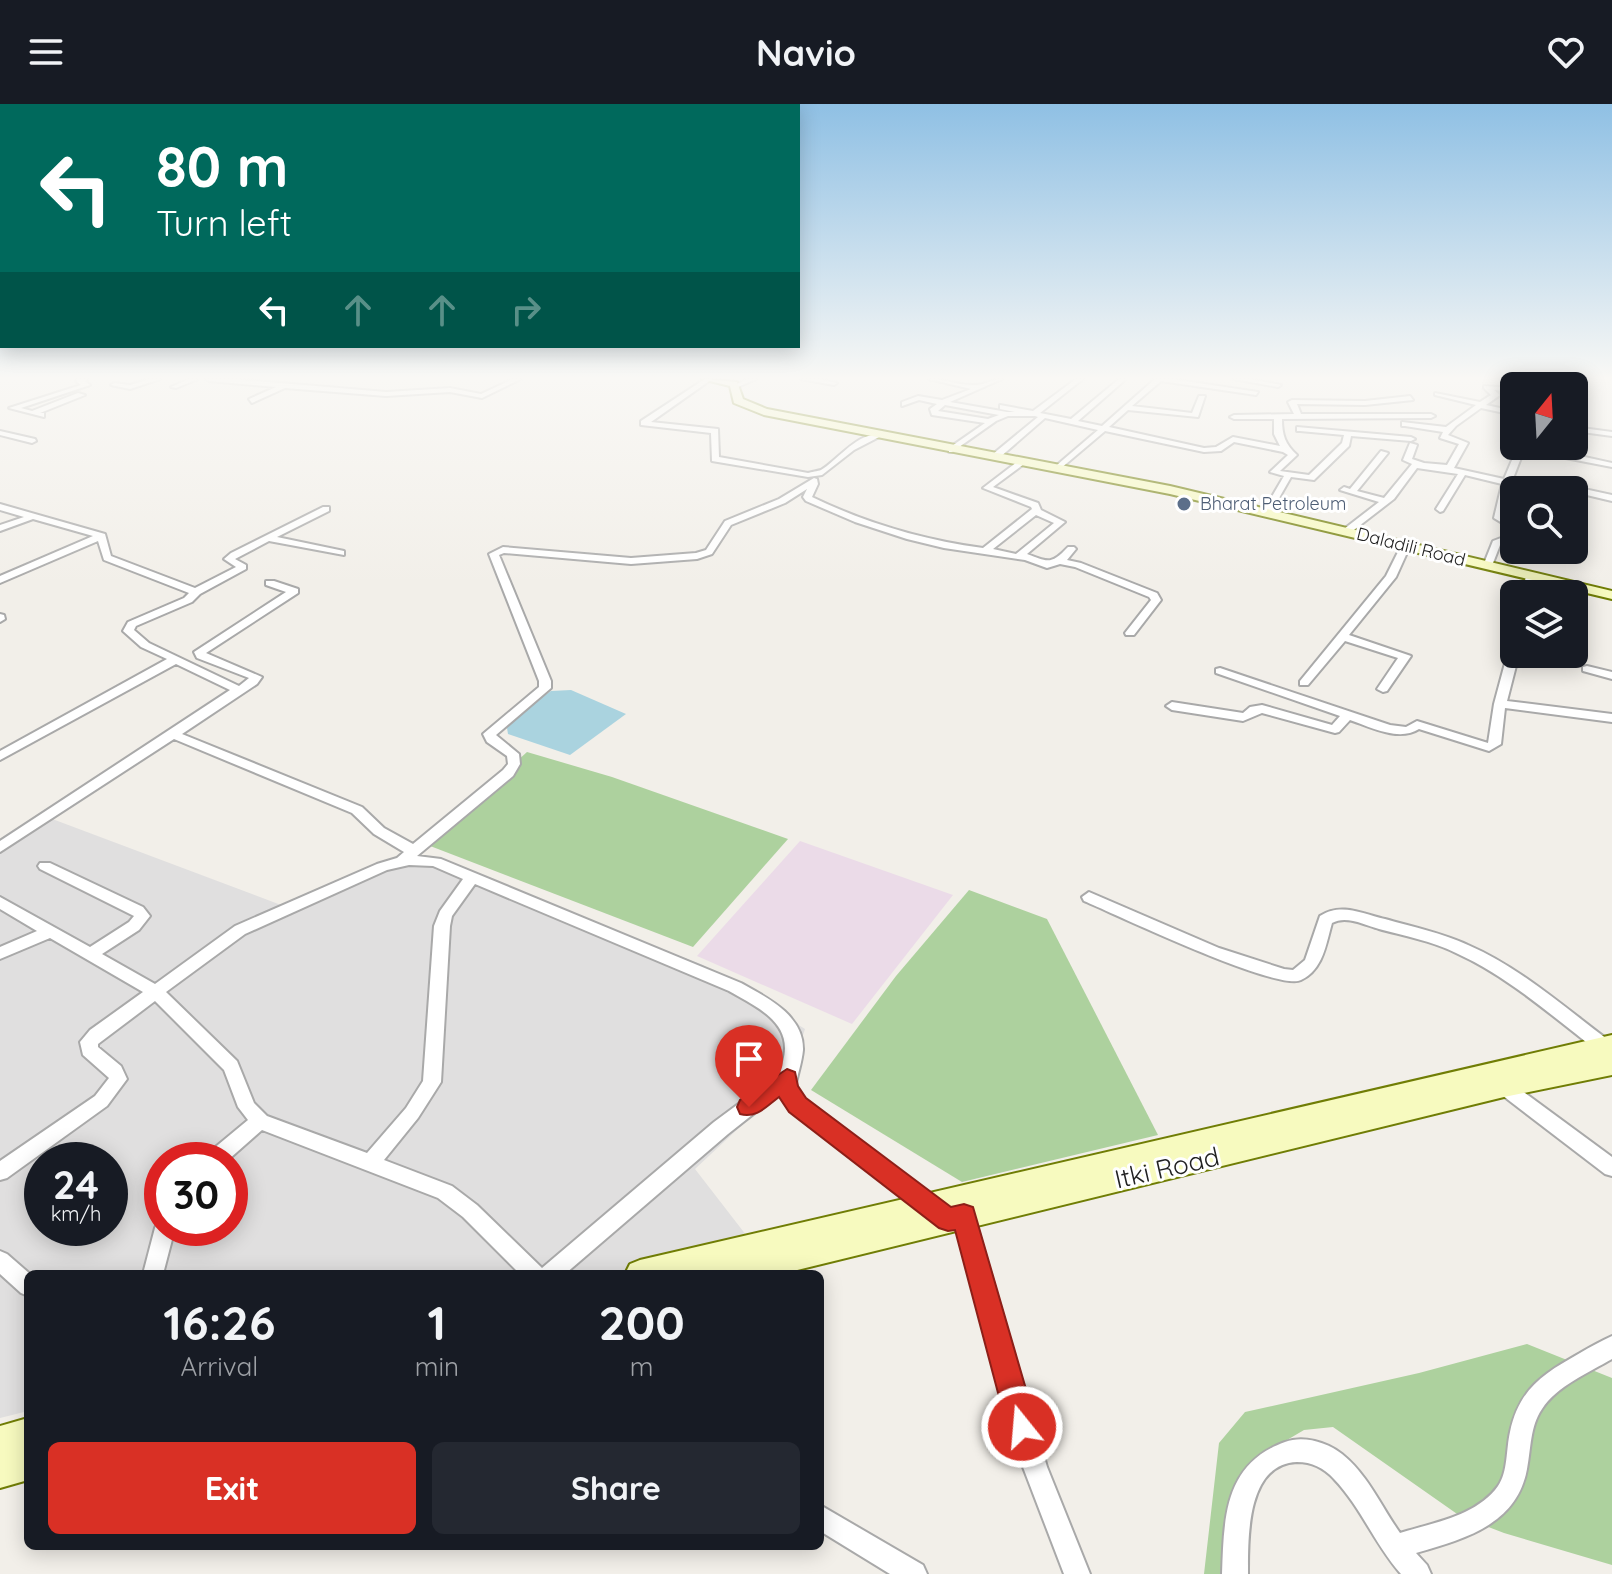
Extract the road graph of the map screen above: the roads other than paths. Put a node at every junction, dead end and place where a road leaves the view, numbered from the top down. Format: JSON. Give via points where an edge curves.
{"nodes":[{"id":1,"x":714,"y":448,"type":"edge"},
{"id":2,"x":852,"y":448,"type":"edge"},
{"id":3,"x":939,"y":448,"type":"edge"},
{"id":4,"x":955,"y":448,"type":"edge"},
{"id":5,"x":1005,"y":448,"type":"edge"},
{"id":6,"x":1082,"y":448,"type":"edge"},
{"id":7,"x":1276,"y":448,"type":"edge"},
{"id":8,"x":1342,"y":448,"type":"edge"},
{"id":9,"x":1410,"y":448,"type":"edge"},
{"id":10,"x":1462,"y":448,"type":"edge"},
{"id":11,"x":952,"y":450,"type":"junction"},
{"id":12,"x":1286,"y":450,"type":"joint"},
{"id":13,"x":1384,"y":453,"type":"dead end"},
{"id":14,"x":996,"y":456,"type":"junction"},
{"id":15,"x":1588,"y":459,"type":"edge"},
{"id":16,"x":1024,"y":461,"type":"junction"},
{"id":17,"x":1420,"y":464,"type":"junction"},
{"id":18,"x":1612,"y":465,"type":"edge"},
{"id":19,"x":1060,"y":467,"type":"junction"},
{"id":20,"x":1448,"y":469,"type":"junction"},
{"id":21,"x":1463,"y":472,"type":"junction"},
{"id":22,"x":1288,"y":476,"type":"junction"},
{"id":23,"x":814,"y":478,"type":"junction"},
{"id":24,"x":1500,"y":480,"type":"edge"},
{"id":25,"x":1588,"y":493,"type":"edge"},
{"id":26,"x":1612,"y":498,"type":"edge"},
{"id":27,"x":1386,"y":501,"type":"junction"},
{"id":28,"x":0,"y":507,"type":"edge"},
{"id":29,"x":326,"y":509,"type":"dead end"},
{"id":30,"x":1440,"y":509,"type":"dead end"},
{"id":31,"x":1035,"y":511,"type":"junction"},
{"id":32,"x":1267,"y":512,"type":"junction"},
{"id":33,"x":29,"y":518,"type":"junction"},
{"id":34,"x":0,"y":528,"type":"edge"},
{"id":35,"x":1347,"y":531,"type":"junction"},
{"id":36,"x":102,"y":536,"type":"junction"},
{"id":37,"x":268,"y":538,"type":"junction"},
{"id":38,"x":1500,"y":541,"type":"edge"},
{"id":39,"x":1405,"y":546,"type":"junction"},
{"id":40,"x":987,"y":549,"type":"junction"},
{"id":41,"x":1071,"y":549,"type":"dead end"},
{"id":42,"x":341,"y":553,"type":"dead end"},
{"id":43,"x":1023,"y":558,"type":"junction"},
{"id":44,"x":1060,"y":561,"type":"junction"},
{"id":45,"x":1488,"y":566,"type":"junction"},
{"id":46,"x":1531,"y":576,"type":"junction"},
{"id":47,"x":0,"y":580,"type":"edge"},
{"id":48,"x":1530,"y":580,"type":"edge"},
{"id":49,"x":270,"y":583,"type":"dead end"},
{"id":50,"x":196,"y":592,"type":"junction"},
{"id":51,"x":1612,"y":595,"type":"edge"},
{"id":52,"x":1130,"y":633,"type":"dead end"},
{"id":53,"x":1341,"y":636,"type":"junction"},
{"id":54,"x":176,"y":659,"type":"junction"},
{"id":55,"x":1510,"y":668,"type":"edge"},
{"id":56,"x":1587,"y":669,"type":"dead end"},
{"id":57,"x":1220,"y":671,"type":"dead end"},
{"id":58,"x":1612,"y":676,"type":"edge"},
{"id":59,"x":1304,"y":683,"type":"dead end"},
{"id":60,"x":1383,"y":689,"type":"dead end"},
{"id":61,"x":234,"y":694,"type":"junction"},
{"id":62,"x":1500,"y":704,"type":"junction"},
{"id":63,"x":1172,"y":706,"type":"dead end"},
{"id":64,"x":1348,"y":715,"type":"junction"},
{"id":65,"x":1612,"y":718,"type":"edge"},
{"id":66,"x":172,"y":734,"type":"junction"},
{"id":67,"x":0,"y":756,"type":"edge"},
{"id":68,"x":0,"y":847,"type":"edge"},
{"id":69,"x":408,"y":855,"type":"junction"},
{"id":70,"x":45,"y":866,"type":"dead end"},
{"id":71,"x":472,"y":877,"type":"junction"},
{"id":72,"x":1089,"y":897,"type":"dead end"},
{"id":73,"x":0,"y":902,"type":"edge"},
{"id":74,"x":51,"y":931,"type":"junction"},
{"id":75,"x":0,"y":953,"type":"edge"},
{"id":76,"x":90,"y":954,"type":"junction"},
{"id":77,"x":156,"y":992,"type":"junction"},
{"id":78,"x":1610,"y":1052,"type":"edge"},
{"id":79,"x":787,"y":1078,"type":"junction"},
{"id":80,"x":1504,"y":1087,"type":"junction"},
{"id":81,"x":260,"y":1121,"type":"junction"},
{"id":82,"x":235,"y":1142,"type":"edge"},
{"id":83,"x":371,"y":1162,"type":"junction"},
{"id":84,"x":1612,"y":1168,"type":"edge"},
{"id":85,"x":0,"y":1172,"type":"edge"},
{"id":86,"x":947,"y":1214,"type":"junction"},
{"id":87,"x":160,"y":1246,"type":"edge"},
{"id":88,"x":0,"y":1261,"type":"edge"},
{"id":89,"x":154,"y":1270,"type":"edge"},
{"id":90,"x":530,"y":1270,"type":"edge"},
{"id":91,"x":555,"y":1270,"type":"edge"},
{"id":92,"x":660,"y":1270,"type":"edge"},
{"id":93,"x":738,"y":1270,"type":"edge"},
{"id":94,"x":24,"y":1282,"type":"edge"},
{"id":95,"x":1612,"y":1347,"type":"edge"},
{"id":96,"x":24,"y":1440,"type":"edge"},
{"id":97,"x":6,"y":1465,"type":"edge"},
{"id":98,"x":824,"y":1519,"type":"edge"},
{"id":99,"x":1394,"y":1547,"type":"junction"},
{"id":100,"x":914,"y":1574,"type":"edge"},
{"id":101,"x":1077,"y":1574,"type":"edge"},
{"id":102,"x":1235,"y":1574,"type":"edge"},
{"id":103,"x":1418,"y":1574,"type":"edge"}],
"edges":[{"from":1,"to":23,"type":"street","via":[[713,457],[720,461]]},
{"from":2,"to":23,"type":"street"},
{"from":3,"to":11,"type":"main road","name":"Daladili Road"},
{"from":4,"to":11,"type":"street"},
{"from":5,"to":14,"type":"street"},
{"from":6,"to":19,"type":"street"},
{"from":7,"to":12,"type":"street"},
{"from":8,"to":22,"type":"street","via":[[1311,478]]},
{"from":9,"to":17,"type":"street","via":[[1407,460]]},
{"from":10,"to":20,"type":"street"},
{"from":11,"to":14,"type":"main road","name":"Daladili Road"},
{"from":12,"to":22,"type":"street","via":[[1293,455],[1273,471]]},
{"from":13,"to":27,"type":"street","via":[[1348,490]]},
{"from":14,"to":16,"type":"main road","name":"Daladili Road"},
{"from":15,"to":18,"type":"street"},
{"from":16,"to":19,"type":"main road","name":"Daladili Road"},
{"from":16,"to":31,"type":"street","via":[[986,487],[1035,505]]},
{"from":17,"to":20,"type":"street"},
{"from":17,"to":27,"type":"street"},
{"from":19,"to":32,"type":"main road","name":"Daladili Road"},
{"from":20,"to":21,"type":"street"},
{"from":21,"to":24,"type":"street"},
{"from":21,"to":30,"type":"street"},
{"from":22,"to":32,"type":"street"},
{"from":23,"to":40,"type":"street","via":[[807,497],[813,501],[928,542]]},
{"from":23,"to":69,"type":"street","via":[[782,501],[728,523],[709,552],[697,556],[631,561],[503,550],[494,554],[545,688],[489,734],[513,754],[508,773]]},
{"from":25,"to":26,"type":"street"},
{"from":27,"to":35,"type":"street"},
{"from":28,"to":33,"type":"street"},
{"from":29,"to":37,"type":"street"},
{"from":31,"to":40,"type":"street"},
{"from":31,"to":43,"type":"street","via":[[1060,522],[1021,554]]},
{"from":32,"to":35,"type":"main road","name":"Daladili Road"},
{"from":33,"to":34,"type":"street"},
{"from":33,"to":36,"type":"street"},
{"from":35,"to":39,"type":"main road","name":"Daladili Road"},
{"from":36,"to":47,"type":"street"},
{"from":36,"to":50,"type":"street","via":[[107,558]]},
{"from":37,"to":42,"type":"street"},
{"from":37,"to":50,"type":"street","via":[[230,557],[243,567]]},
{"from":38,"to":45,"type":"street"},
{"from":39,"to":45,"type":"main road","name":"Daladili Road"},
{"from":39,"to":53,"type":"street","via":[[1391,577]]},
{"from":40,"to":43,"type":"street"},
{"from":41,"to":44,"type":"street"},
{"from":43,"to":44,"type":"street","via":[[1047,565]]},
{"from":44,"to":52,"type":"street","via":[[1156,597]]},
{"from":45,"to":46,"type":"main road","name":"Daladili Road"},
{"from":46,"to":48,"type":"street"},
{"from":46,"to":51,"type":"main road","name":"Daladili Road"},
{"from":49,"to":61,"type":"street","via":[[294,591],[200,652],[256,677]]},
{"from":50,"to":54,"type":"street","via":[[128,631]]},
{"from":53,"to":59,"type":"street"},
{"from":53,"to":60,"type":"street","via":[[1405,656]]},
{"from":54,"to":61,"type":"street","via":[[231,685]]},
{"from":54,"to":67,"type":"street"},
{"from":55,"to":62,"type":"street"},
{"from":56,"to":58,"type":"street"},
{"from":57,"to":64,"type":"street"},
{"from":61,"to":66,"type":"street"},
{"from":62,"to":64,"type":"street","via":[[1495,744],[1489,747],[1423,726],[1396,731]]},
{"from":62,"to":65,"type":"street"},
{"from":63,"to":64,"type":"street","via":[[1243,717],[1262,709],[1335,729]]},
{"from":66,"to":68,"type":"street"},
{"from":66,"to":69,"type":"street","via":[[357,810]]},
{"from":69,"to":71,"type":"street"},
{"from":69,"to":77,"type":"street","via":[[240,930]]},
{"from":70,"to":76,"type":"street","via":[[142,916]]},
{"from":71,"to":79,"type":"street","via":[[754,996],[771,1007],[792,1034]]},
{"from":71,"to":83,"type":"street","via":[[442,926],[432,1082]]},
{"from":72,"to":78,"type":"street","via":[[1213,952],[1284,975],[1296,976],[1312,963],[1330,916],[1346,914],[1425,936],[1488,962]]},
{"from":73,"to":74,"type":"street"},
{"from":74,"to":75,"type":"street"},
{"from":74,"to":76,"type":"street"},
{"from":76,"to":77,"type":"street"},
{"from":77,"to":81,"type":"street","via":[[231,1066],[247,1107]]},
{"from":77,"to":85,"type":"street","via":[[89,1042],[89,1050],[115,1071],[113,1089]]},
{"from":78,"to":80,"type":"main road","name":"Itki Road"},
{"from":78,"to":86,"type":"main road"},
{"from":79,"to":86,"type":"street","via":[[786,1088],[797,1105]]},
{"from":79,"to":91,"type":"street"},
{"from":80,"to":84,"type":"street"},
{"from":80,"to":86,"type":"main road","name":"Itki Road"},
{"from":81,"to":82,"type":"street"},
{"from":81,"to":83,"type":"street"},
{"from":83,"to":90,"type":"street","via":[[445,1192]]},
{"from":86,"to":92,"type":"main road"},
{"from":86,"to":93,"type":"main road","name":"Itki Road"},
{"from":86,"to":101,"type":"street"},
{"from":87,"to":89,"type":"street"},
{"from":88,"to":94,"type":"street"},
{"from":95,"to":99,"type":"street","via":[[1533,1400],[1512,1484],[1499,1502],[1481,1518]]},
{"from":96,"to":97,"type":"main road"},
{"from":98,"to":100,"type":"street"},
{"from":99,"to":102,"type":"street","via":[[1353,1482],[1330,1459],[1300,1449],[1275,1454],[1255,1471],[1241,1498]]},
{"from":99,"to":103,"type":"street"}]}
